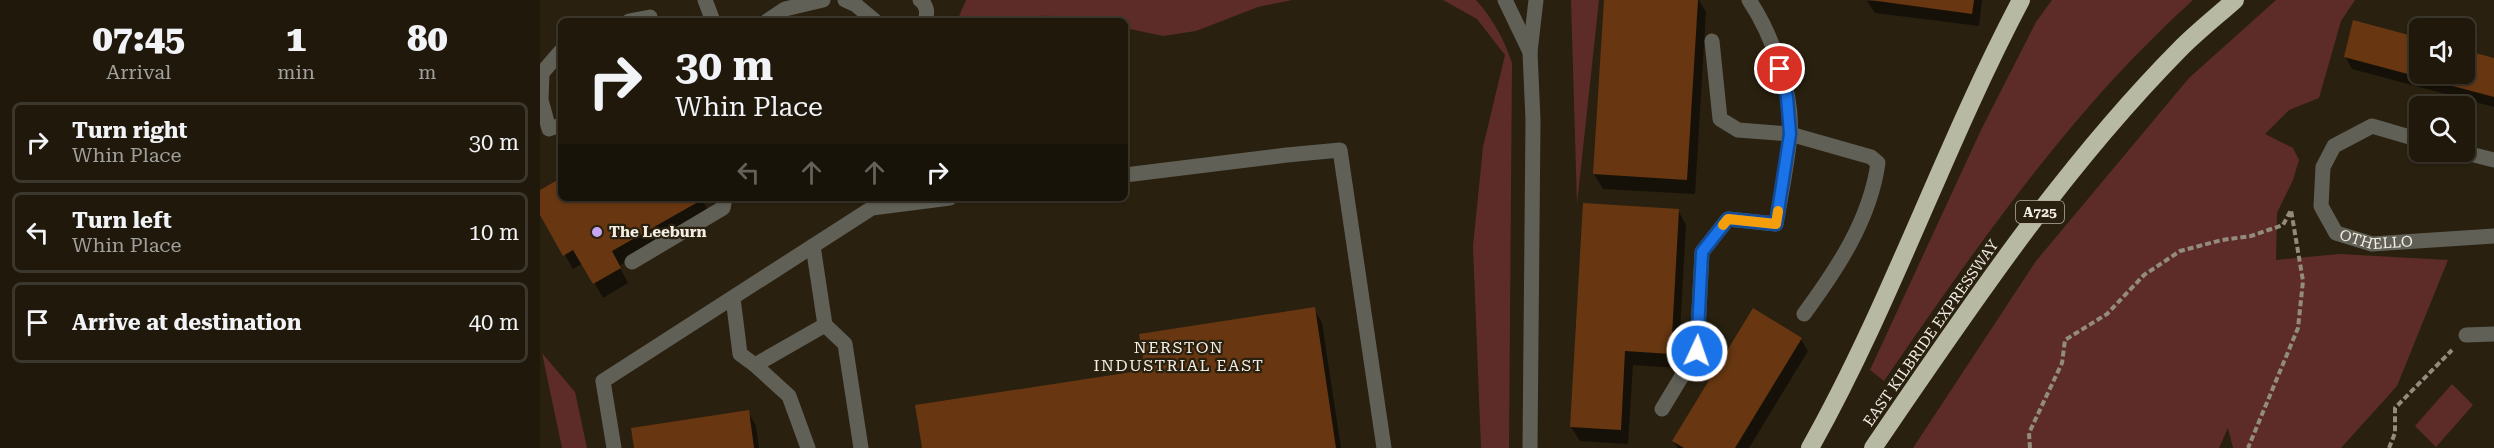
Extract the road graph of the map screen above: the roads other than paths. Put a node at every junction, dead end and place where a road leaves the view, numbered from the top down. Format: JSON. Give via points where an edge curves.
{"nodes":[{"id":1,"x":705,"y":0,"type":"edge"},
{"id":2,"x":823,"y":0,"type":"edge"},
{"id":3,"x":845,"y":0,"type":"edge"},
{"id":4,"x":920,"y":0,"type":"edge"},
{"id":5,"x":1505,"y":0,"type":"edge"},
{"id":6,"x":1536,"y":0,"type":"edge"},
{"id":7,"x":1749,"y":0,"type":"edge"},
{"id":8,"x":2020,"y":0,"type":"edge"},
{"id":9,"x":2235,"y":0,"type":"edge"},
{"id":10,"x":783,"y":4,"type":"edge"},
{"id":11,"x":650,"y":17,"type":"dead end"},
{"id":12,"x":644,"y":18,"type":"edge"},
{"id":13,"x":712,"y":18,"type":"edge"},
{"id":14,"x":769,"y":18,"type":"edge"},
{"id":15,"x":871,"y":18,"type":"edge"},
{"id":16,"x":927,"y":18,"type":"edge"},
{"id":17,"x":1712,"y":41,"type":"dead end"},
{"id":18,"x":1530,"y":52,"type":"junction"},
{"id":19,"x":558,"y":54,"type":"edge"},
{"id":20,"x":558,"y":126,"type":"edge"},
{"id":21,"x":1790,"y":134,"type":"junction"},
{"id":22,"x":2409,"y":137,"type":"edge"},
{"id":23,"x":2475,"y":155,"type":"edge"},
{"id":24,"x":2494,"y":160,"type":"edge"},
{"id":25,"x":1128,"y":175,"type":"edge"},
{"id":26,"x":724,"y":201,"type":"edge"},
{"id":27,"x":927,"y":201,"type":"edge"},
{"id":28,"x":2494,"y":236,"type":"edge"},
{"id":29,"x":813,"y":246,"type":"junction"},
{"id":30,"x":632,"y":262,"type":"dead end"},
{"id":31,"x":733,"y":298,"type":"junction"},
{"id":32,"x":1804,"y":314,"type":"dead end"},
{"id":33,"x":825,"y":325,"type":"junction"},
{"id":34,"x":2466,"y":334,"type":"road end"},
{"id":35,"x":2494,"y":334,"type":"edge"},
{"id":36,"x":755,"y":365,"type":"junction"},
{"id":37,"x":1662,"y":409,"type":"dead end"},
{"id":38,"x":614,"y":448,"type":"edge"},
{"id":39,"x":808,"y":448,"type":"edge"},
{"id":40,"x":861,"y":448,"type":"edge"},
{"id":41,"x":1384,"y":448,"type":"edge"},
{"id":42,"x":1530,"y":448,"type":"edge"},
{"id":43,"x":1810,"y":448,"type":"edge"},
{"id":44,"x":1873,"y":448,"type":"edge"}],
"edges":[{"from":1,"to":13,"type":"street"},
{"from":2,"to":10,"type":"street"},
{"from":3,"to":15,"type":"street"},
{"from":4,"to":16,"type":"street"},
{"from":5,"to":18,"type":"street"},
{"from":6,"to":18,"type":"street"},
{"from":7,"to":21,"type":"street","via":[[1780,69]]},
{"from":8,"to":43,"type":"highway","via":[[1872,328]]},
{"from":9,"to":44,"type":"highway","name":"EAST KILBRIDE EXPRESSWAY","number":"A725","via":[[2182,48],[2065,180],[1999,264]]},
{"from":10,"to":14,"type":"street"},
{"from":11,"to":12,"type":"street"},
{"from":17,"to":21,"type":"street","via":[[1720,119],[1737,130]]},
{"from":18,"to":42,"type":"street"},
{"from":19,"to":20,"type":"street","via":[[542,73],[541,100],[549,129]]},
{"from":21,"to":32,"type":"street","via":[[1871,157],[1878,163],[1864,213],[1838,268]]},
{"from":21,"to":37,"type":"street","via":[[1776,224],[1728,219],[1702,252],[1697,351]]},
{"from":22,"to":28,"type":"street","name":"OTHELLO","via":[[2372,126],[2334,146],[2323,167],[2321,206],[2337,233],[2372,244]]},
{"from":23,"to":24,"type":"street"},
{"from":25,"to":41,"type":"street","via":[[1340,150]]},
{"from":26,"to":30,"type":"street","via":[[723,208]]},
{"from":27,"to":29,"type":"street","via":[[872,208]]},
{"from":29,"to":31,"type":"street"},
{"from":29,"to":33,"type":"street"},
{"from":31,"to":36,"type":"street","via":[[740,354]]},
{"from":31,"to":38,"type":"street","via":[[603,381]]},
{"from":33,"to":36,"type":"street"},
{"from":33,"to":40,"type":"street","via":[[845,344]]},
{"from":34,"to":35,"type":"street"},
{"from":36,"to":39,"type":"street","via":[[789,396]]}]}
